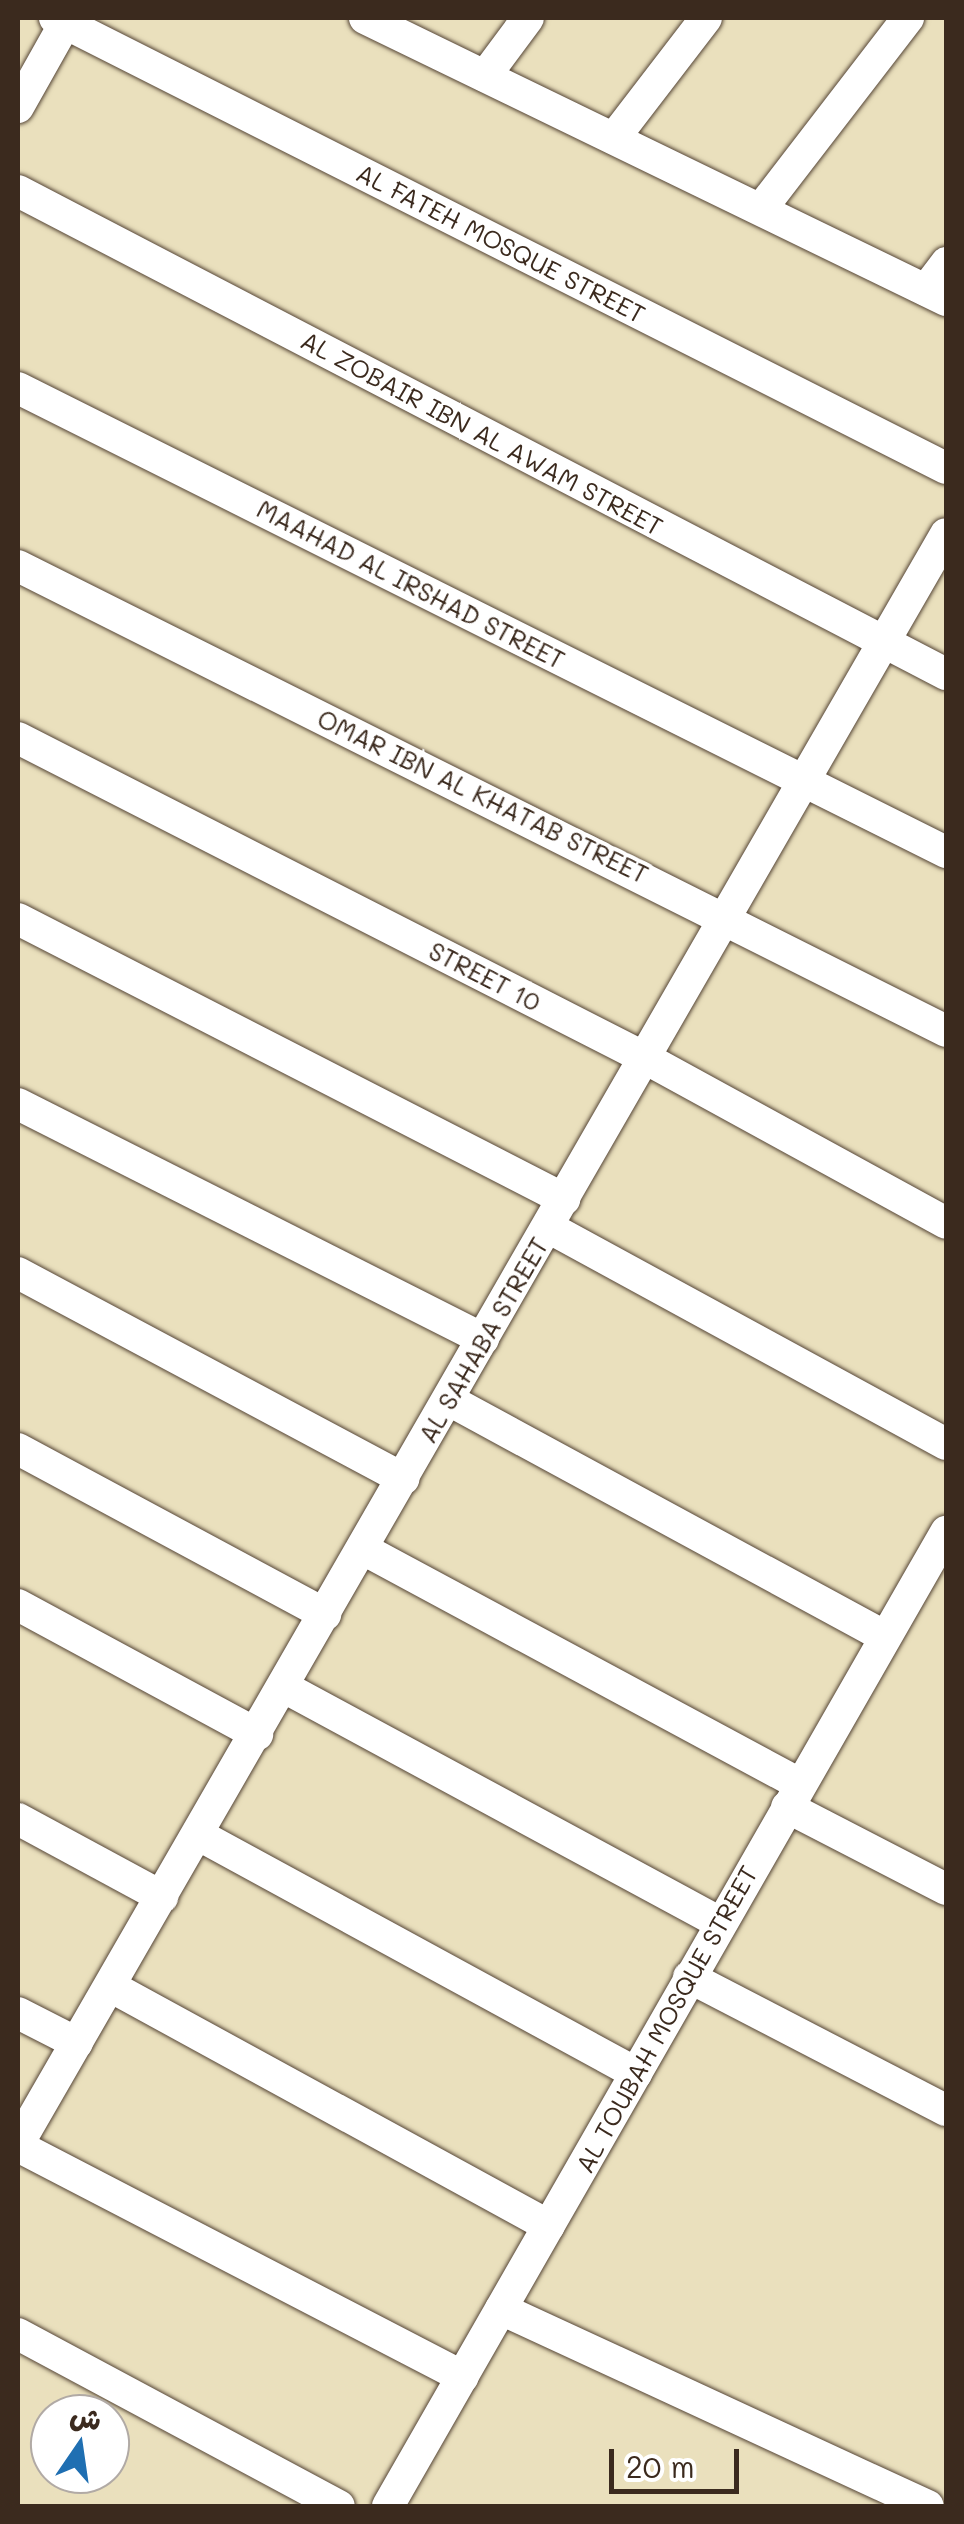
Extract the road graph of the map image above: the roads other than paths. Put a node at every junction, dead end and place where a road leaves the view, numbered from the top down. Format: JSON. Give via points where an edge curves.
{"nodes":[{"id":1,"x":365,"y":18,"type":"edge"},
{"id":2,"x":528,"y":18,"type":"edge"},
{"id":3,"x":706,"y":18,"type":"edge"},
{"id":4,"x":908,"y":18,"type":"edge"},
{"id":5,"x":63,"y":19,"type":"edge"},
{"id":6,"x":485,"y":76,"type":"junction"},
{"id":7,"x":18,"y":108,"type":"edge"},
{"id":8,"x":614,"y":138,"type":"junction"},
{"id":9,"x":18,"y":191,"type":"edge"},
{"id":10,"x":760,"y":209,"type":"junction"},
{"id":11,"x":946,"y":263,"type":"edge"},
{"id":12,"x":936,"y":295,"type":"edge"},
{"id":13,"x":18,"y":388,"type":"edge"},
{"id":14,"x":946,"y":468,"type":"edge"},
{"id":15,"x":946,"y":534,"type":"edge"},
{"id":16,"x":18,"y":566,"type":"edge"},
{"id":17,"x":884,"y":642,"type":"junction"},
{"id":18,"x":946,"y":674,"type":"edge"},
{"id":19,"x":18,"y":738,"type":"edge"},
{"id":20,"x":805,"y":781,"type":"junction"},
{"id":21,"x":946,"y":852,"type":"edge"},
{"id":22,"x":727,"y":916,"type":"junction"},
{"id":23,"x":18,"y":920,"type":"edge"},
{"id":24,"x":946,"y":1031,"type":"edge"},
{"id":25,"x":645,"y":1058,"type":"junction"},
{"id":26,"x":18,"y":1104,"type":"edge"},
{"id":27,"x":556,"y":1213,"type":"junction"},
{"id":28,"x":946,"y":1223,"type":"edge"},
{"id":29,"x":18,"y":1273,"type":"edge"},
{"id":30,"x":483,"y":1339,"type":"junction"},
{"id":31,"x":448,"y":1400,"type":"junction"},
{"id":32,"x":946,"y":1444,"type":"edge"},
{"id":33,"x":18,"y":1449,"type":"edge"},
{"id":34,"x":403,"y":1479,"type":"junction"},
{"id":35,"x":946,"y":1532,"type":"edge"},
{"id":36,"x":363,"y":1549,"type":"junction"},
{"id":37,"x":18,"y":1605,"type":"edge"},
{"id":38,"x":325,"y":1614,"type":"junction"},
{"id":39,"x":885,"y":1637,"type":"junction"},
{"id":40,"x":284,"y":1688,"type":"junction"},
{"id":41,"x":257,"y":1734,"type":"junction"},
{"id":42,"x":794,"y":1795,"type":"junction"},
{"id":43,"x":18,"y":1819,"type":"edge"},
{"id":44,"x":199,"y":1836,"type":"junction"},
{"id":45,"x":946,"y":1889,"type":"edge"},
{"id":46,"x":162,"y":1897,"type":"junction"},
{"id":47,"x":719,"y":1922,"type":"junction"},
{"id":48,"x":689,"y":1977,"type":"junction"},
{"id":49,"x":110,"y":1986,"type":"junction"},
{"id":50,"x":18,"y":2013,"type":"edge"},
{"id":51,"x":77,"y":2044,"type":"junction"},
{"id":52,"x":636,"y":2073,"type":"junction"},
{"id":53,"x":946,"y":2110,"type":"edge"},
{"id":54,"x":18,"y":2145,"type":"edge"},
{"id":55,"x":549,"y":2226,"type":"junction"},
{"id":56,"x":502,"y":2308,"type":"junction"},
{"id":57,"x":18,"y":2334,"type":"edge"},
{"id":58,"x":463,"y":2377,"type":"junction"},
{"id":59,"x":339,"y":2506,"type":"edge"},
{"id":60,"x":388,"y":2506,"type":"edge"},
{"id":61,"x":928,"y":2506,"type":"edge"}],
"edges":[{"from":1,"to":6,"type":"street"},
{"from":2,"to":6,"type":"street"},
{"from":3,"to":8,"type":"street"},
{"from":4,"to":10,"type":"street"},
{"from":5,"to":7,"type":"street"},
{"from":5,"to":14,"type":"street","name":"AL FATEH MOSQUE STREET"},
{"from":6,"to":8,"type":"street"},
{"from":8,"to":10,"type":"street"},
{"from":9,"to":17,"type":"street","name":"AL ZOBAIR IBN AL AWAM STREET"},
{"from":10,"to":12,"type":"street"},
{"from":11,"to":12,"type":"street"},
{"from":13,"to":20,"type":"street","name":"MAAHAD AL IRSHAD STREET"},
{"from":15,"to":17,"type":"street","name":"AL SAHABA STREET"},
{"from":16,"to":22,"type":"street","name":"OMAR IBN AL KHATAB STREET"},
{"from":17,"to":18,"type":"street","name":"AL ZOBAIR IBN AL AWAM STREET"},
{"from":17,"to":20,"type":"street","name":"AL SAHABA STREET"},
{"from":19,"to":25,"type":"street","name":"STREET 10"},
{"from":20,"to":21,"type":"street","name":"MAAHAD AL IRSHAD STREET"},
{"from":20,"to":22,"type":"street","name":"AL SAHABA STREET"},
{"from":22,"to":24,"type":"street","name":"OMAR IBN AL KHATAB STREET"},
{"from":22,"to":25,"type":"street","name":"AL SAHABA STREET"},
{"from":23,"to":27,"type":"street"},
{"from":25,"to":27,"type":"street","name":"AL SAHABA STREET"},
{"from":25,"to":28,"type":"street","name":"STREET 10"},
{"from":26,"to":30,"type":"street"},
{"from":27,"to":30,"type":"street","name":"AL SAHABA STREET"},
{"from":27,"to":32,"type":"street"},
{"from":29,"to":34,"type":"street"},
{"from":30,"to":31,"type":"street","name":"AL SAHABA STREET"},
{"from":31,"to":34,"type":"street","name":"AL SAHABA STREET"},
{"from":31,"to":39,"type":"street"},
{"from":33,"to":38,"type":"street"},
{"from":34,"to":36,"type":"street","name":"AL SAHABA STREET"},
{"from":35,"to":39,"type":"street","name":"AL TOUBAH MOSQUE STREET"},
{"from":36,"to":38,"type":"street","name":"AL SAHABA STREET"},
{"from":36,"to":42,"type":"street"},
{"from":37,"to":41,"type":"street"},
{"from":38,"to":40,"type":"street","name":"AL SAHABA STREET"},
{"from":39,"to":42,"type":"street","name":"AL TOUBAH MOSQUE STREET"},
{"from":40,"to":41,"type":"street","name":"AL SAHABA STREET"},
{"from":40,"to":47,"type":"street"},
{"from":41,"to":44,"type":"street","name":"AL SAHABA STREET"},
{"from":42,"to":45,"type":"street"},
{"from":42,"to":47,"type":"street","name":"AL TOUBAH MOSQUE STREET"},
{"from":43,"to":46,"type":"street"},
{"from":44,"to":46,"type":"street","name":"AL SAHABA STREET"},
{"from":44,"to":52,"type":"street"},
{"from":46,"to":49,"type":"street","name":"AL SAHABA STREET"},
{"from":47,"to":48,"type":"street","name":"AL TOUBAH MOSQUE STREET"},
{"from":48,"to":52,"type":"street","name":"AL TOUBAH MOSQUE STREET"},
{"from":48,"to":53,"type":"street"},
{"from":49,"to":51,"type":"street","name":"AL SAHABA STREET"},
{"from":49,"to":55,"type":"street"},
{"from":50,"to":51,"type":"street"},
{"from":51,"to":54,"type":"street","name":"AL SAHABA STREET"},
{"from":52,"to":55,"type":"street","name":"AL TOUBAH MOSQUE STREET"},
{"from":54,"to":58,"type":"street"},
{"from":55,"to":56,"type":"street","name":"AL TOUBAH MOSQUE STREET"},
{"from":56,"to":58,"type":"street","name":"AL TOUBAH MOSQUE STREET"},
{"from":56,"to":61,"type":"street"},
{"from":57,"to":59,"type":"street"},
{"from":58,"to":60,"type":"street","name":"AL TOUBAH MOSQUE STREET"}]}
